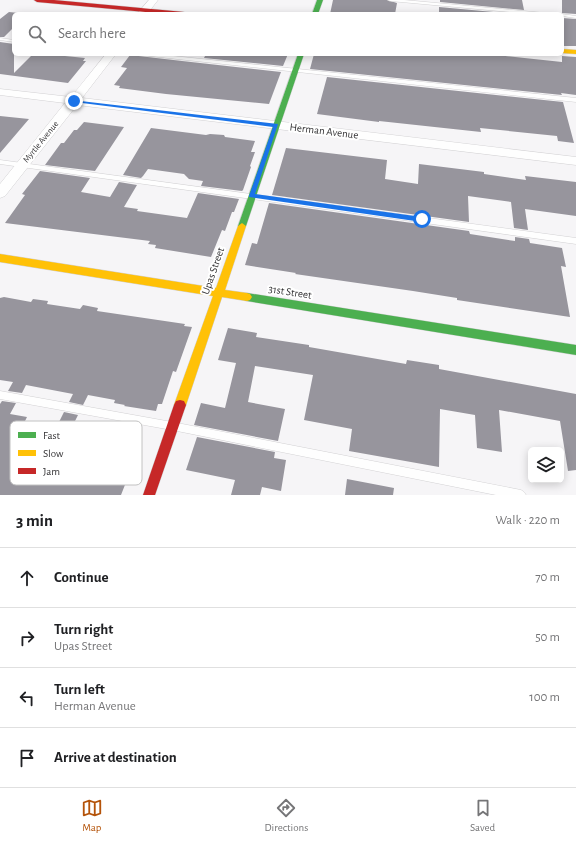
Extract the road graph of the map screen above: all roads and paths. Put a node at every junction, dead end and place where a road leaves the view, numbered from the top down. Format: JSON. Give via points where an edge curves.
{"nodes":[{"id":1,"x":37,"y":0,"type":"edge"},
{"id":2,"x":154,"y":0,"type":"edge"},
{"id":3,"x":320,"y":0,"type":"edge"},
{"id":4,"x":390,"y":0,"type":"edge"},
{"id":5,"x":144,"y":12,"type":"edge"},
{"id":6,"x":316,"y":12,"type":"edge"},
{"id":7,"x":524,"y":12,"type":"edge"},
{"id":8,"x":564,"y":16,"type":"edge"},
{"id":9,"x":576,"y":17,"type":"edge"},
{"id":10,"x":0,"y":39,"type":"edge"},
{"id":11,"x":12,"y":41,"type":"edge"},
{"id":12,"x":564,"y":51,"type":"edge"},
{"id":13,"x":576,"y":52,"type":"edge"},
{"id":14,"x":109,"y":56,"type":"edge"},
{"id":15,"x":159,"y":56,"type":"edge"},
{"id":16,"x":300,"y":56,"type":"edge"},
{"id":17,"x":295,"y":70,"type":"junction"},
{"id":18,"x":0,"y":92,"type":"edge"},
{"id":19,"x":576,"y":100,"type":"edge"},
{"id":20,"x":74,"y":101,"type":"junction"},
{"id":21,"x":276,"y":125,"type":"junction"},
{"id":22,"x":576,"y":161,"type":"edge"},
{"id":23,"x":0,"y":162,"type":"edge"},
{"id":24,"x":22,"y":165,"type":"junction"},
{"id":25,"x":0,"y":193,"type":"edge"},
{"id":26,"x":252,"y":196,"type":"junction"},
{"id":27,"x":576,"y":241,"type":"edge"},
{"id":28,"x":0,"y":258,"type":"edge"},
{"id":29,"x":218,"y":293,"type":"junction"},
{"id":30,"x":576,"y":350,"type":"edge"},
{"id":31,"x":0,"y":395,"type":"edge"},
{"id":32,"x":172,"y":426,"type":"junction"},
{"id":33,"x":149,"y":495,"type":"edge"},
{"id":34,"x":521,"y":495,"type":"edge"}],
"edges":[{"from":1,"to":5,"type":"street"},
{"from":2,"to":5,"type":"street"},
{"from":3,"to":6,"type":"street"},
{"from":4,"to":7,"type":"lane"},
{"from":8,"to":9,"type":"lane"},
{"from":10,"to":11,"type":"lane"},
{"from":12,"to":13,"type":"street"},
{"from":14,"to":20,"type":"street","name":"Myrtle Avenue"},
{"from":15,"to":17,"type":"lane"},
{"from":16,"to":17,"type":"street","name":"Upas Street"},
{"from":17,"to":19,"type":"lane"},
{"from":17,"to":21,"type":"street","name":"Upas Street"},
{"from":18,"to":20,"type":"street","name":"Herman Avenue"},
{"from":20,"to":21,"type":"street","name":"Herman Avenue"},
{"from":20,"to":24,"type":"street","name":"Myrtle Avenue"},
{"from":21,"to":22,"type":"street","name":"Herman Avenue"},
{"from":21,"to":26,"type":"street","name":"Upas Street"},
{"from":23,"to":24,"type":"lane"},
{"from":24,"to":25,"type":"street","name":"Myrtle Avenue"},
{"from":24,"to":26,"type":"lane"},
{"from":26,"to":27,"type":"lane"},
{"from":26,"to":29,"type":"street","name":"Upas Street"},
{"from":28,"to":29,"type":"street","name":"31st Street"},
{"from":29,"to":30,"type":"street","name":"31st Street"},
{"from":29,"to":32,"type":"street","name":"Upas Street"},
{"from":31,"to":32,"type":"lane"},
{"from":32,"to":33,"type":"street","name":"Upas Street"},
{"from":32,"to":34,"type":"lane"}]}
